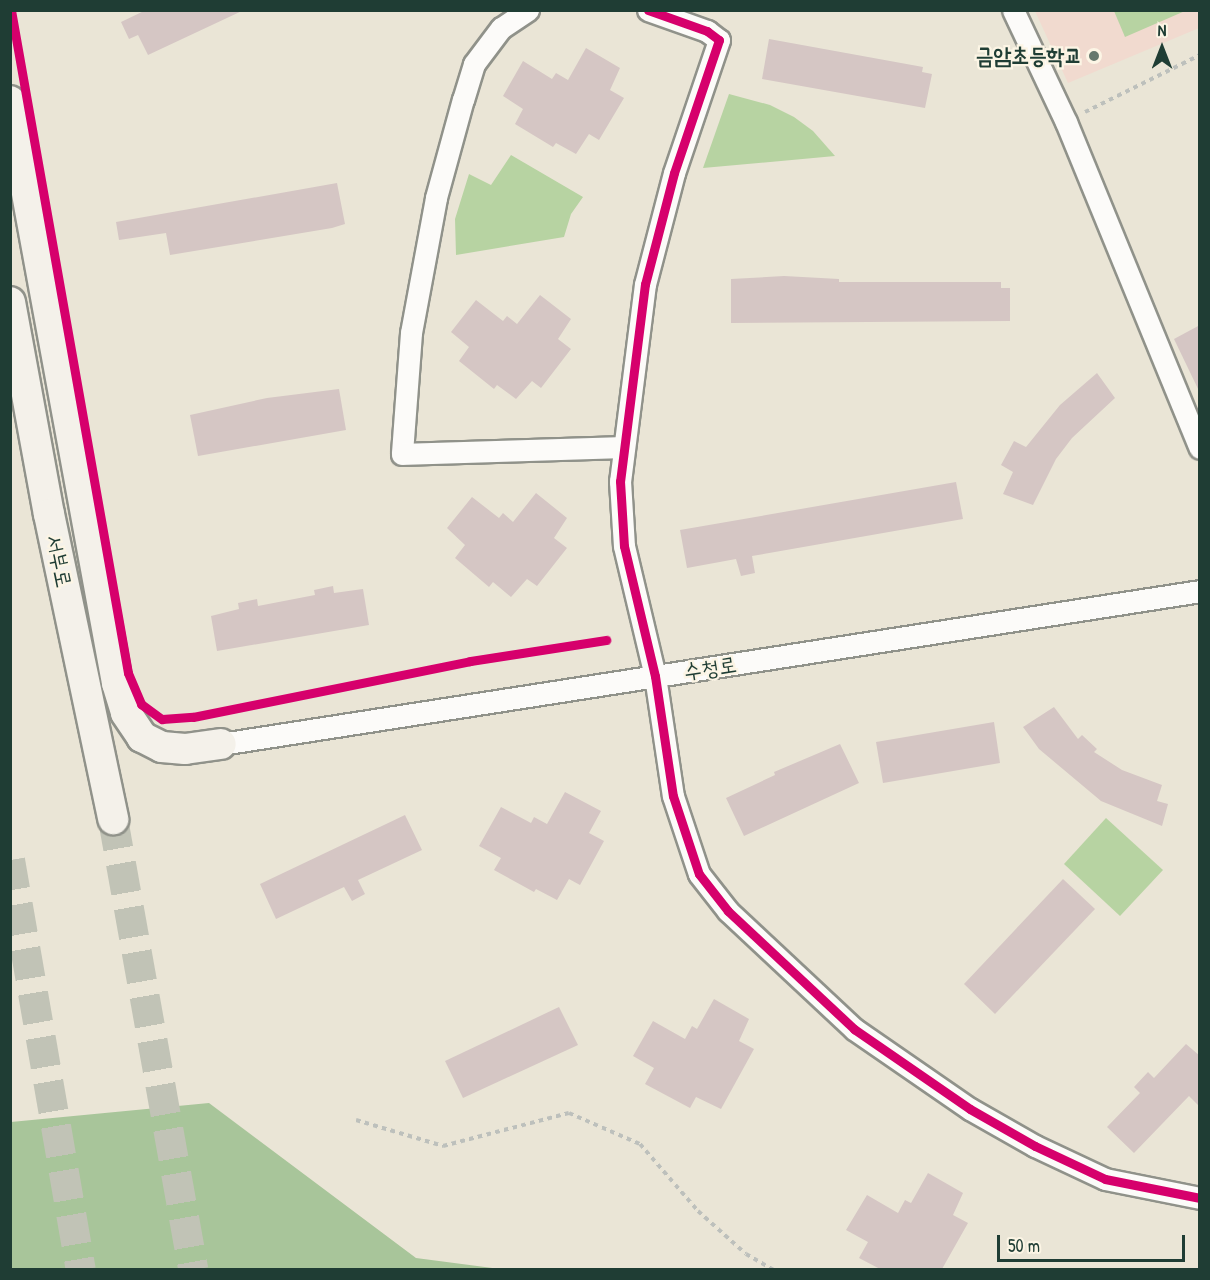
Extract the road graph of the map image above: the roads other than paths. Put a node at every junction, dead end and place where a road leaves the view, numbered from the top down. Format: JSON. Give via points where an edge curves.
{"nodes":[{"id":1,"x":528,"y":10,"type":"edge"},
{"id":2,"x":648,"y":10,"type":"edge"},
{"id":3,"x":1014,"y":10,"type":"edge"},
{"id":4,"x":10,"y":101,"type":"edge"},
{"id":5,"x":10,"y":302,"type":"edge"},
{"id":6,"x":622,"y":447,"type":"junction"},
{"id":7,"x":1200,"y":448,"type":"edge"},
{"id":8,"x":1200,"y":591,"type":"edge"},
{"id":9,"x":655,"y":676,"type":"junction"},
{"id":10,"x":221,"y":744,"type":"joint"},
{"id":11,"x":113,"y":819,"type":"tunnel mouth"},
{"id":12,"x":1200,"y":1198,"type":"edge"}],
"edges":[{"from":1,"to":6,"type":"street","via":[[501,28],[474,63],[461,108],[436,198],[411,333],[402,454]]},
{"from":2,"to":6,"type":"street","via":[[707,31],[719,40],[719,49],[674,173],[645,284]]},
{"from":3,"to":7,"type":"street","via":[[1066,122]]},
{"from":4,"to":10,"type":"main road","via":[[117,683],[126,713],[142,737],[162,747],[185,750]]},
{"from":5,"to":11,"type":"main road","name":"서부로","via":[[49,514]]},
{"from":6,"to":9,"type":"street","via":[[624,546]]},
{"from":8,"to":9,"type":"street","name":"수청로"},
{"from":9,"to":10,"type":"street","name":"수청로"},
{"from":9,"to":12,"type":"street","via":[[673,796],[699,874],[728,911],[789,970],[854,1029],[1035,1146],[1105,1179]]}]}
